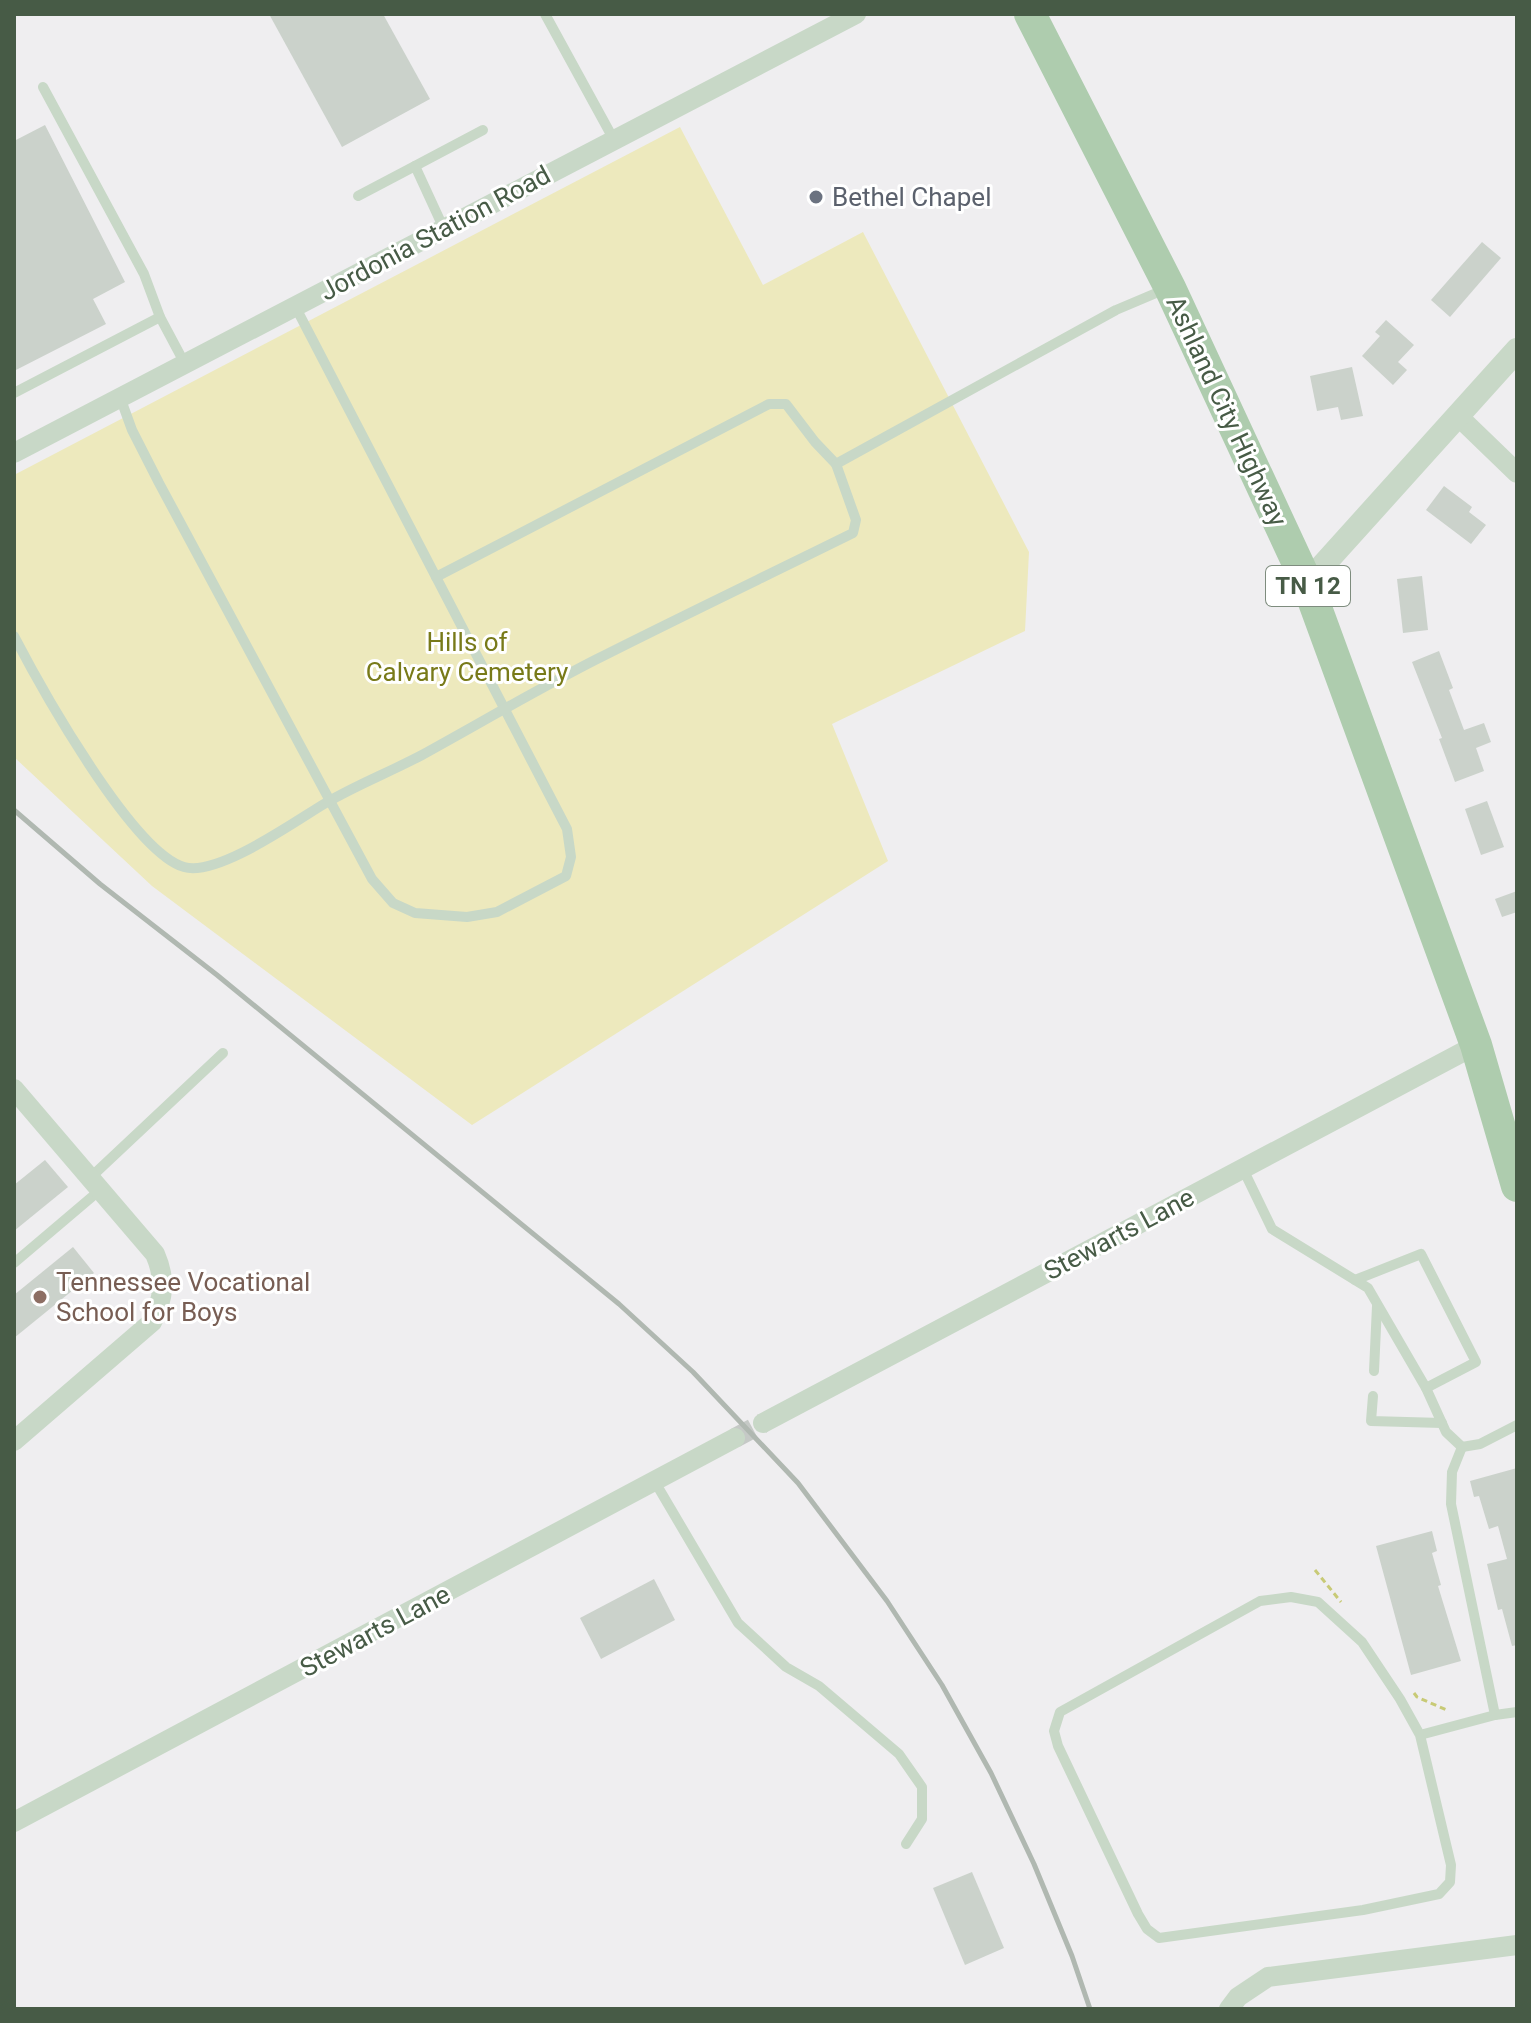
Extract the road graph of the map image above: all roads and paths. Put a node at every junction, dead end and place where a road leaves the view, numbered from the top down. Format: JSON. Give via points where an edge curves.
{"nodes":[{"id":1,"x":545,"y":14,"type":"edge"},
{"id":2,"x":856,"y":14,"type":"edge"},
{"id":3,"x":1030,"y":14,"type":"edge"},
{"id":4,"x":43,"y":87,"type":"dead end"},
{"id":5,"x":483,"y":130,"type":"dead end"},
{"id":6,"x":614,"y":140,"type":"junction"},
{"id":7,"x":415,"y":166,"type":"junction"},
{"id":8,"x":358,"y":196,"type":"dead end"},
{"id":9,"x":444,"y":229,"type":"junction"},
{"id":10,"x":1170,"y":288,"type":"junction"},
{"id":11,"x":295,"y":306,"type":"junction"},
{"id":12,"x":160,"y":317,"type":"junction"},
{"id":13,"x":1517,"y":350,"type":"edge"},
{"id":14,"x":185,"y":364,"type":"junction"},
{"id":15,"x":14,"y":393,"type":"edge"},
{"id":16,"x":120,"y":397,"type":"junction"},
{"id":17,"x":1459,"y":417,"type":"junction"},
{"id":18,"x":14,"y":453,"type":"edge"},
{"id":19,"x":836,"y":464,"type":"junction"},
{"id":20,"x":1517,"y":473,"type":"edge"},
{"id":21,"x":436,"y":577,"type":"junction"},
{"id":22,"x":1307,"y":583,"type":"junction"},
{"id":23,"x":14,"y":636,"type":"edge"},
{"id":24,"x":504,"y":710,"type":"junction"},
{"id":25,"x":330,"y":800,"type":"junction"},
{"id":26,"x":1476,"y":1045,"type":"junction"},
{"id":27,"x":223,"y":1053,"type":"dead end"},
{"id":28,"x":14,"y":1089,"type":"edge"},
{"id":29,"x":1243,"y":1169,"type":"junction"},
{"id":30,"x":95,"y":1184,"type":"junction"},
{"id":31,"x":1517,"y":1186,"type":"edge"},
{"id":32,"x":14,"y":1263,"type":"edge"},
{"id":33,"x":1355,"y":1280,"type":"junction"},
{"id":34,"x":1378,"y":1304,"type":"junction"},
{"id":35,"x":1374,"y":1371,"type":"dead end"},
{"id":36,"x":1426,"y":1388,"type":"junction"},
{"id":37,"x":1373,"y":1396,"type":"dead end"},
{"id":38,"x":763,"y":1423,"type":"tunnel mouth"},
{"id":39,"x":1442,"y":1423,"type":"junction"},
{"id":40,"x":1517,"y":1425,"type":"edge"},
{"id":41,"x":735,"y":1438,"type":"tunnel mouth"},
{"id":42,"x":14,"y":1441,"type":"edge"},
{"id":43,"x":1462,"y":1447,"type":"junction"},
{"id":44,"x":655,"y":1482,"type":"junction"},
{"id":45,"x":1315,"y":1570,"type":"dead end"},
{"id":46,"x":1343,"y":1605,"type":"dead end"},
{"id":47,"x":1408,"y":1685,"type":"dead end"},
{"id":48,"x":1517,"y":1712,"type":"edge"},
{"id":49,"x":1456,"y":1715,"type":"dead end"},
{"id":50,"x":1495,"y":1715,"type":"junction"},
{"id":51,"x":1420,"y":1735,"type":"junction"},
{"id":52,"x":14,"y":1822,"type":"edge"},
{"id":53,"x":906,"y":1844,"type":"dead end"},
{"id":54,"x":1517,"y":1945,"type":"edge"},
{"id":55,"x":1229,"y":2009,"type":"edge"}],
"edges":[{"from":1,"to":6,"type":"lane"},
{"from":2,"to":6,"type":"street","name":"Jordonia Station Road"},
{"from":3,"to":10,"type":"main road","name":"Ashland City Highway","number":"TN 12"},
{"from":4,"to":12,"type":"lane","via":[[144,274]]},
{"from":5,"to":7,"type":"lane"},
{"from":6,"to":9,"type":"street","name":"Jordonia Station Road"},
{"from":7,"to":8,"type":"lane"},
{"from":7,"to":9,"type":"lane"},
{"from":9,"to":11,"type":"street","name":"Jordonia Station Road"},
{"from":10,"to":19,"type":"lane","via":[[1116,310]]},
{"from":10,"to":22,"type":"main road","name":"Ashland City Highway","number":"TN 12"},
{"from":11,"to":14,"type":"street","name":"Jordonia Station Road"},
{"from":11,"to":21,"type":"lane"},
{"from":12,"to":14,"type":"lane"},
{"from":12,"to":15,"type":"lane"},
{"from":13,"to":17,"type":"street"},
{"from":14,"to":16,"type":"street","name":"Jordonia Station Road"},
{"from":16,"to":18,"type":"street","name":"Jordonia Station Road"},
{"from":16,"to":25,"type":"lane","via":[[159,483]]},
{"from":17,"to":20,"type":"street"},
{"from":17,"to":22,"type":"street"},
{"from":19,"to":21,"type":"lane","via":[[786,404],[769,404]]},
{"from":19,"to":24,"type":"lane","via":[[856,520],[853,533]]},
{"from":21,"to":24,"type":"lane"},
{"from":22,"to":26,"type":"main road","name":"Ashland City Highway","number":"TN 12"},
{"from":23,"to":25,"type":"lane","via":[[119,807],[158,852],[184,868],[210,868]]},
{"from":24,"to":25,"type":"lane"},
{"from":24,"to":25,"type":"lane","via":[[567,829],[571,857],[566,876],[497,912],[467,917],[415,913],[393,903],[372,879]]},
{"from":26,"to":29,"type":"street","name":"Stewarts Lane"},
{"from":26,"to":31,"type":"main road","name":"Ashland City Highway","number":"TN 12"},
{"from":27,"to":30,"type":"lane"},
{"from":28,"to":30,"type":"street"},
{"from":29,"to":33,"type":"lane","via":[[1272,1229]]},
{"from":29,"to":38,"type":"street","name":"Stewarts Lane"},
{"from":30,"to":32,"type":"lane"},
{"from":30,"to":42,"type":"street","via":[[155,1254],[164,1285],[161,1305],[152,1322]]},
{"from":33,"to":34,"type":"lane"},
{"from":33,"to":36,"type":"lane","via":[[1421,1254],[1476,1362]]},
{"from":34,"to":35,"type":"lane"},
{"from":34,"to":36,"type":"lane"},
{"from":36,"to":39,"type":"lane"},
{"from":37,"to":39,"type":"lane","via":[[1371,1421]]},
{"from":39,"to":43,"type":"lane"},
{"from":40,"to":43,"type":"lane"},
{"from":41,"to":44,"type":"street","name":"Stewarts Lane"},
{"from":43,"to":50,"type":"lane","via":[[1452,1472],[1451,1504]]},
{"from":44,"to":52,"type":"street","name":"Stewarts Lane"},
{"from":44,"to":53,"type":"lane","via":[[738,1623],[899,1754],[922,1787],[922,1819]]},
{"from":45,"to":46,"type":"path"},
{"from":47,"to":49,"type":"path","via":[[1417,1697]]},
{"from":48,"to":50,"type":"lane"},
{"from":50,"to":51,"type":"lane"},
{"from":51,"to":51,"type":"lane","via":[[1451,1865],[1450,1882],[1439,1894],[1363,1910],[1159,1938],[1138,1914],[1054,1731],[1060,1712],[1141,1666],[1260,1601],[1291,1597],[1318,1602],[1362,1642]]},
{"from":54,"to":55,"type":"street","via":[[1268,1977]]}]}
